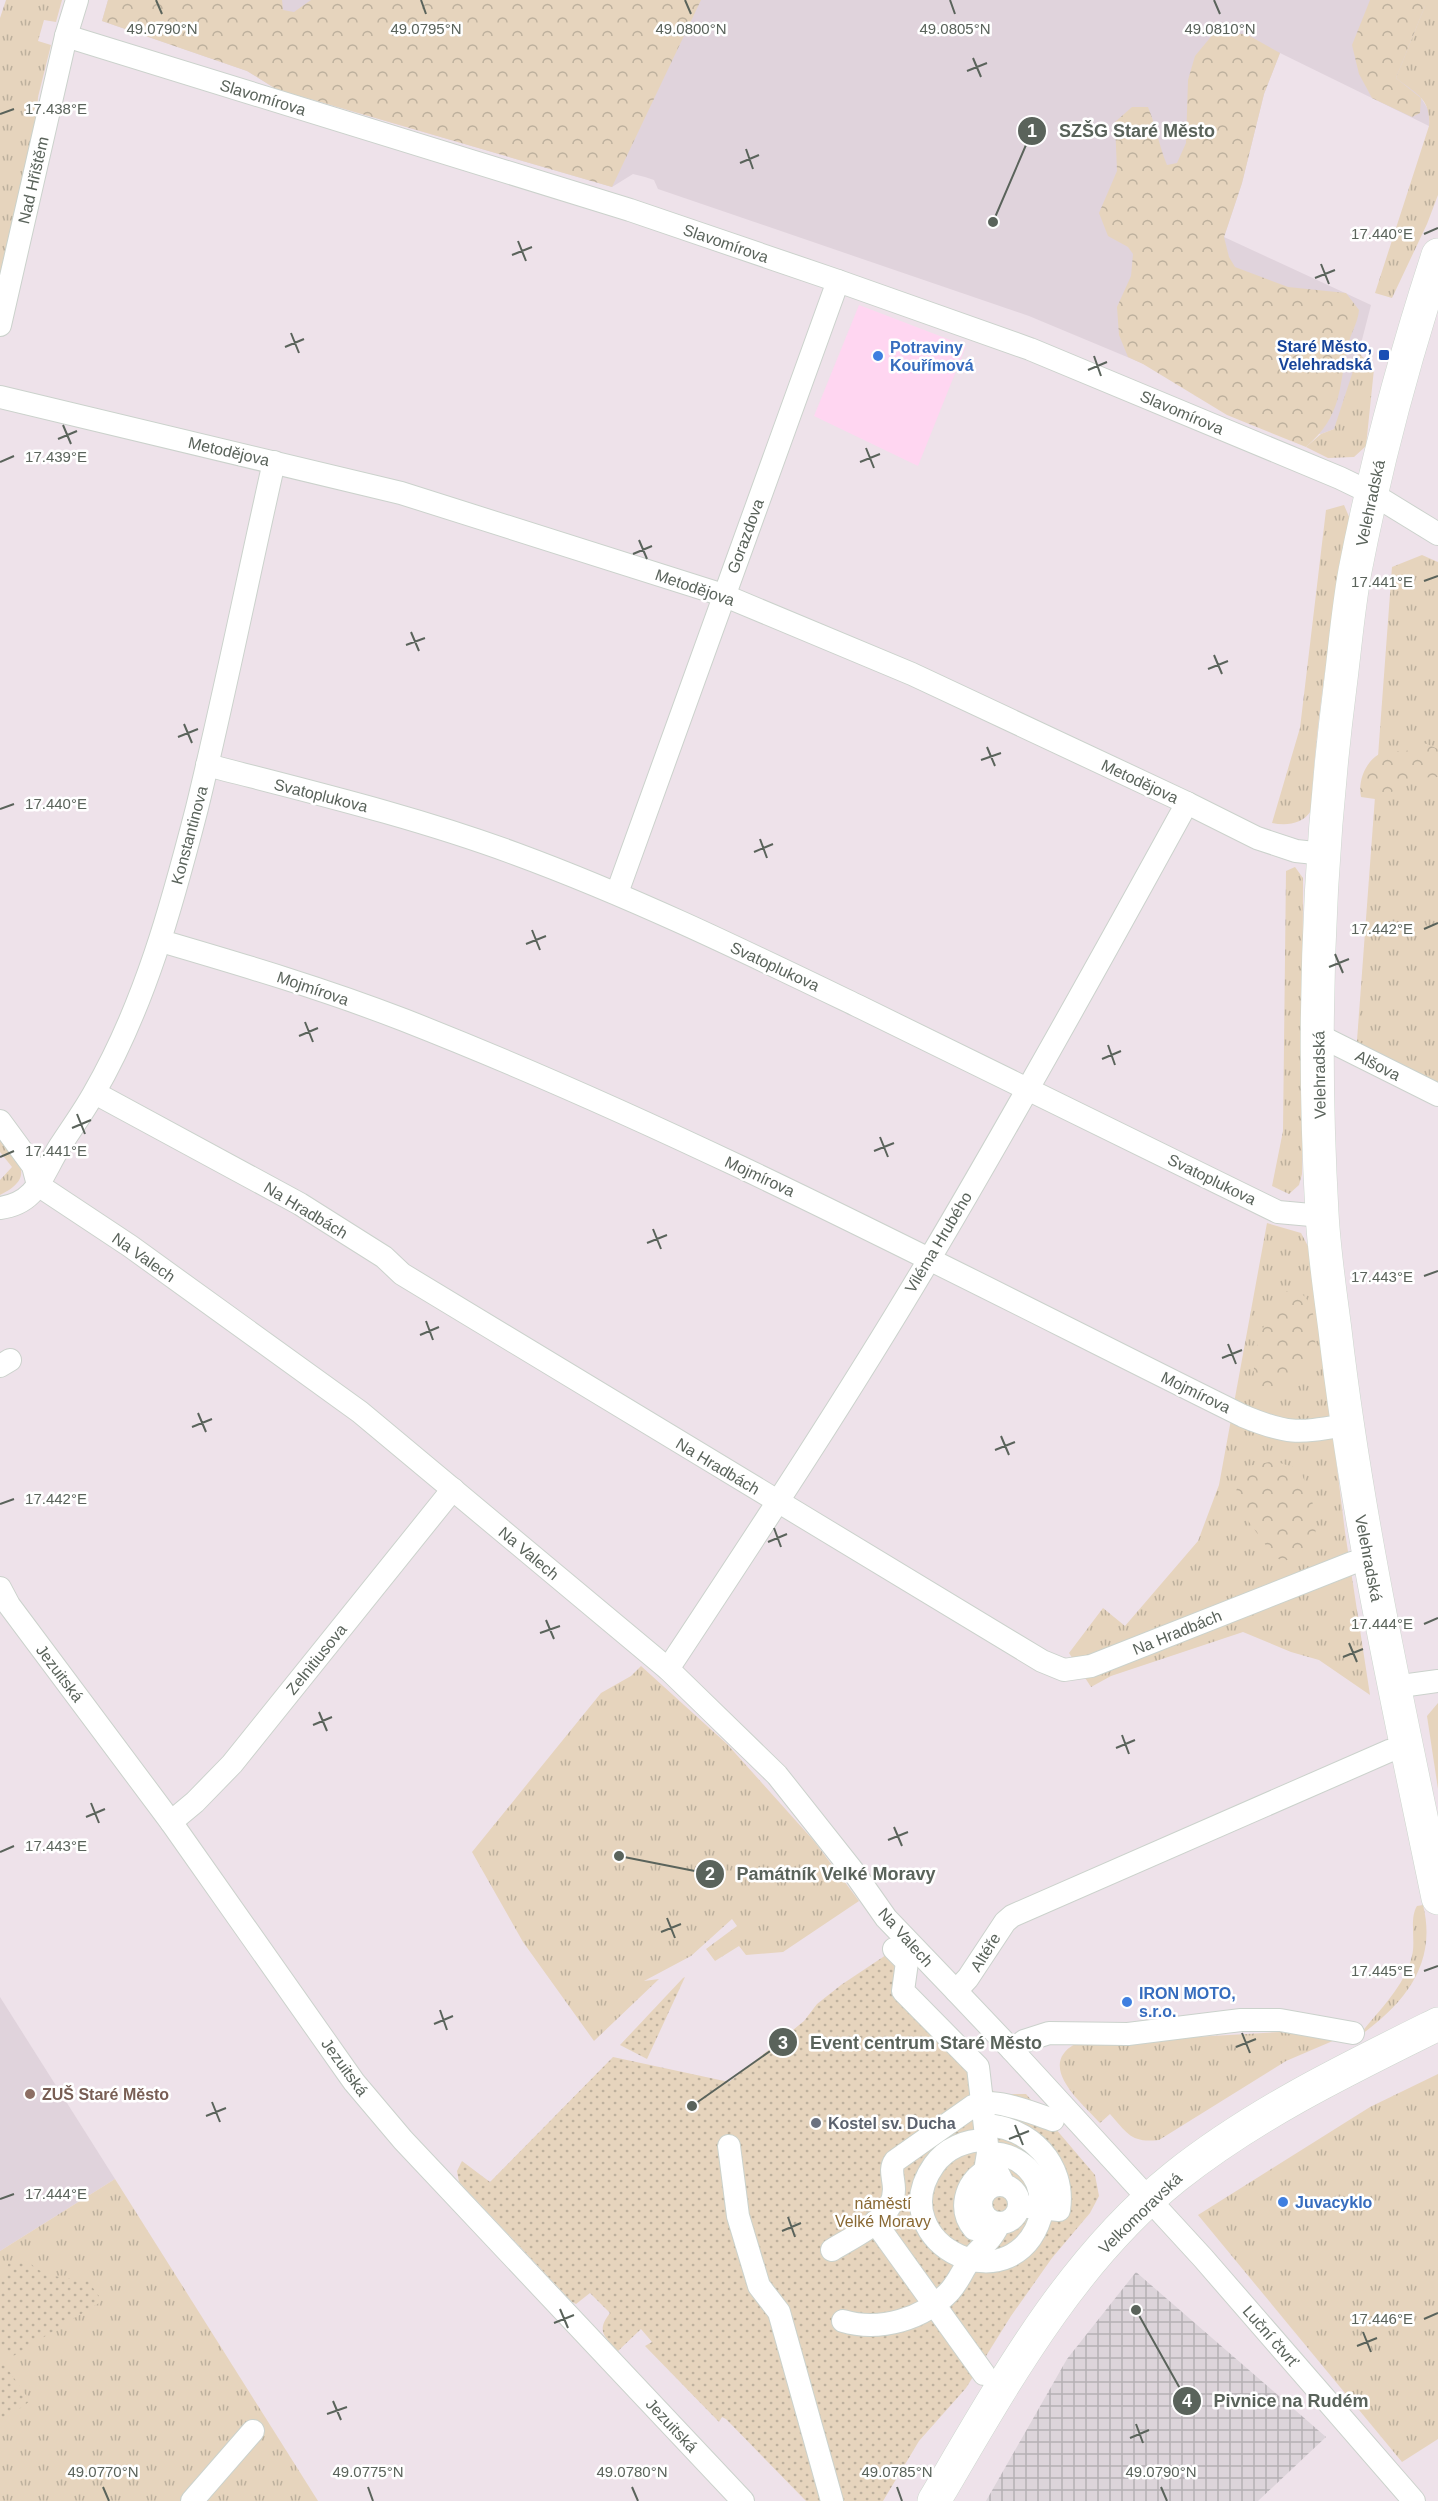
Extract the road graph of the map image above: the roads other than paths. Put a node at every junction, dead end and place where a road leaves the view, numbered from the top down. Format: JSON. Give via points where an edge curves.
{"nodes":[{"id":1,"x":77,"y":0,"type":"edge"},
{"id":2,"x":66,"y":36,"type":"junction"},
{"id":3,"x":1438,"y":255,"type":"edge"},
{"id":4,"x":838,"y":280,"type":"junction"},
{"id":5,"x":0,"y":325,"type":"edge"},
{"id":6,"x":0,"y":397,"type":"edge"},
{"id":7,"x":274,"y":462,"type":"junction"},
{"id":8,"x":1371,"y":493,"type":"junction"},
{"id":9,"x":1438,"y":534,"type":"edge"},
{"id":10,"x":723,"y":595,"type":"junction"},
{"id":11,"x":207,"y":765,"type":"junction"},
{"id":12,"x":1187,"y":803,"type":"junction"},
{"id":13,"x":1324,"y":854,"type":"junction"},
{"id":14,"x":616,"y":893,"type":"junction"},
{"id":15,"x":161,"y":941,"type":"junction"},
{"id":16,"x":1318,"y":1035,"type":"junction"},
{"id":17,"x":1029,"y":1088,"type":"junction"},
{"id":18,"x":95,"y":1092,"type":"junction"},
{"id":19,"x":1438,"y":1095,"type":"edge"},
{"id":20,"x":0,"y":1121,"type":"edge"},
{"id":21,"x":38,"y":1185,"type":"junction"},
{"id":22,"x":0,"y":1208,"type":"edge"},
{"id":23,"x":1322,"y":1216,"type":"junction"},
{"id":24,"x":929,"y":1260,"type":"junction"},
{"id":25,"x":1346,"y":1425,"type":"junction"},
{"id":26,"x":453,"y":1489,"type":"junction"},
{"id":27,"x":778,"y":1503,"type":"junction"},
{"id":28,"x":1369,"y":1559,"type":"junction"},
{"id":29,"x":3,"y":1602,"type":"edge"},
{"id":30,"x":668,"y":1669,"type":"junction"},
{"id":31,"x":1438,"y":1681,"type":"edge"},
{"id":32,"x":1394,"y":1687,"type":"junction"},
{"id":33,"x":1407,"y":1747,"type":"junction"},
{"id":34,"x":171,"y":1822,"type":"junction"},
{"id":35,"x":1438,"y":1898,"type":"edge"},
{"id":36,"x":894,"y":1949,"type":"dead end"},
{"id":37,"x":956,"y":1991,"type":"junction"},
{"id":38,"x":1438,"y":2025,"type":"edge"},
{"id":39,"x":1353,"y":2033,"type":"dead end"},
{"id":40,"x":1012,"y":2050,"type":"junction"},
{"id":41,"x":978,"y":2067,"type":"junction"},
{"id":42,"x":982,"y":2103,"type":"junction"},
{"id":43,"x":1004,"y":2105,"type":"junction"},
{"id":44,"x":1053,"y":2120,"type":"dead end"},
{"id":45,"x":729,"y":2146,"type":"dead end"},
{"id":46,"x":988,"y":2181,"type":"junction"},
{"id":47,"x":1149,"y":2199,"type":"junction"},
{"id":48,"x":1034,"y":2207,"type":"junction"},
{"id":49,"x":875,"y":2222,"type":"junction"},
{"id":50,"x":832,"y":2250,"type":"dead end"},
{"id":51,"x":970,"y":2260,"type":"junction"},
{"id":52,"x":933,"y":2306,"type":"junction"},
{"id":53,"x":843,"y":2321,"type":"dead end"},
{"id":54,"x":984,"y":2374,"type":"dead end"},
{"id":55,"x":253,"y":2431,"type":"dead end"},
{"id":56,"x":192,"y":2501,"type":"edge"},
{"id":57,"x":743,"y":2501,"type":"edge"},
{"id":58,"x":832,"y":2501,"type":"edge"},
{"id":59,"x":934,"y":2501,"type":"edge"},
{"id":60,"x":1414,"y":2501,"type":"edge"}],
"edges":[{"from":1,"to":2,"type":"street","name":"Nad Hřištěm"},
{"from":2,"to":4,"type":"street","name":"Slavomírova","via":[[630,210]]},
{"from":2,"to":5,"type":"street","name":"Nad Hřištěm"},
{"from":3,"to":8,"type":"street","name":"Velehradská","via":[[1399,380]]},
{"from":4,"to":8,"type":"street","name":"Slavomírova","via":[[1030,349]]},
{"from":4,"to":10,"type":"street","name":"Gorazdova"},
{"from":6,"to":7,"type":"street","name":"Metodějova"},
{"from":7,"to":10,"type":"street","name":"Metodějova","via":[[401,493]]},
{"from":7,"to":11,"type":"street","name":"Konstantinova"},
{"from":8,"to":9,"type":"street","name":"Slavomírova"},
{"from":8,"to":13,"type":"street","name":"Velehradská","via":[[1353,587],[1329,777]]},
{"from":10,"to":12,"type":"street","name":"Metodějova","via":[[912,674]]},
{"from":10,"to":14,"type":"street","name":"Gorazdova"},
{"from":11,"to":14,"type":"street","name":"Svatoplukova","via":[[380,810],[514,853]]},
{"from":11,"to":15,"type":"street","name":"Konstantinova"},
{"from":12,"to":13,"type":"street","name":"Metodějova","via":[[1257,838],[1296,852]]},
{"from":12,"to":17,"type":"street","name":"Viléma Hrubého"},
{"from":13,"to":16,"type":"street","name":"Velehradská"},
{"from":14,"to":17,"type":"street","name":"Svatoplukova"},
{"from":15,"to":18,"type":"street","name":"Konstantinova"},
{"from":15,"to":24,"type":"street","name":"Mojmírova","via":[[401,1019],[536,1073],[780,1184]]},
{"from":16,"to":19,"type":"street","name":"Alšova"},
{"from":16,"to":23,"type":"street","name":"Velehradská"},
{"from":17,"to":23,"type":"street","name":"Svatoplukova","via":[[1278,1212]]},
{"from":17,"to":24,"type":"street","name":"Viléma Hrubého"},
{"from":18,"to":21,"type":"street","name":"Konstantinova"},
{"from":18,"to":27,"type":"street","name":"Na Hradbách","via":[[300,1204],[384,1257],[402,1274]]},
{"from":20,"to":21,"type":"street","via":[[33,1166]]},
{"from":21,"to":22,"type":"street","via":[[28,1197]]},
{"from":21,"to":26,"type":"street","name":"Na Valech","via":[[322,1384]]},
{"from":23,"to":25,"type":"street","name":"Velehradská"},
{"from":24,"to":25,"type":"street","name":"Mojmírova","via":[[1277,1430],[1307,1432]]},
{"from":24,"to":27,"type":"street","name":"Viléma Hrubého"},
{"from":25,"to":28,"type":"street","name":"Velehradská"},
{"from":26,"to":30,"type":"street","name":"Na Valech"},
{"from":26,"to":34,"type":"street","name":"Zelnitiusova","via":[[232,1764]]},
{"from":27,"to":28,"type":"street","name":"Na Hradbách","via":[[1042,1661],[1064,1670],[1091,1666]]},
{"from":27,"to":30,"type":"street","name":"Viléma Hrubého"},
{"from":28,"to":32,"type":"street","name":"Velehradská"},
{"from":29,"to":34,"type":"street","name":"Jezuitská"},
{"from":30,"to":37,"type":"street","name":"Na Valech","via":[[777,1775],[886,1918]]},
{"from":31,"to":32,"type":"street"},
{"from":32,"to":33,"type":"street","name":"Velehradská"},
{"from":33,"to":35,"type":"street","name":"Velehradská"},
{"from":33,"to":37,"type":"street","name":"Altéře","via":[[1389,1751],[1012,1916]]},
{"from":34,"to":57,"type":"street","name":"Jezuitská","via":[[354,2082],[403,2140]]},
{"from":36,"to":41,"type":"street","via":[[907,1962],[903,1991]]},
{"from":37,"to":40,"type":"street"},
{"from":38,"to":47,"type":"street","name":"Velkomoravská","via":[[1353,2066],[1251,2123]]},
{"from":39,"to":40,"type":"street","via":[[1280,2020],[1241,2020],[1128,2034],[1049,2033],[1024,2041]]},
{"from":40,"to":47,"type":"street"},
{"from":41,"to":42,"type":"street"},
{"from":41,"to":43,"type":"street"},
{"from":42,"to":43,"type":"street"},
{"from":42,"to":46,"type":"street"},
{"from":42,"to":49,"type":"street","via":[[895,2161],[893,2198],[886,2213]]},
{"from":43,"to":44,"type":"street"},
{"from":45,"to":58,"type":"street","via":[[738,2216],[759,2286],[779,2312]]},
{"from":46,"to":48,"type":"street"},
{"from":46,"to":48,"type":"street","via":[[1006,2128],[1019,2133],[1048,2160],[1060,2186],[1059,2210]]},
{"from":46,"to":51,"type":"street","via":[[996,2232]]},
{"from":46,"to":51,"type":"street","via":[[964,2143],[942,2155],[929,2172],[922,2195],[924,2218],[935,2239],[952,2254]]},
{"from":47,"to":59,"type":"street","name":"Velkomoravská","via":[[1095,2257],[1046,2319]]},
{"from":47,"to":60,"type":"street","name":"Luční čtvrť"},
{"from":48,"to":51,"type":"street","via":[[1035,2232],[1018,2251],[994,2261]]},
{"from":49,"to":50,"type":"street"},
{"from":49,"to":52,"type":"street"},
{"from":51,"to":52,"type":"street","via":[[957,2283]]},
{"from":52,"to":53,"type":"street","via":[[880,2325]]},
{"from":52,"to":54,"type":"street"},
{"from":55,"to":56,"type":"street"}]}
